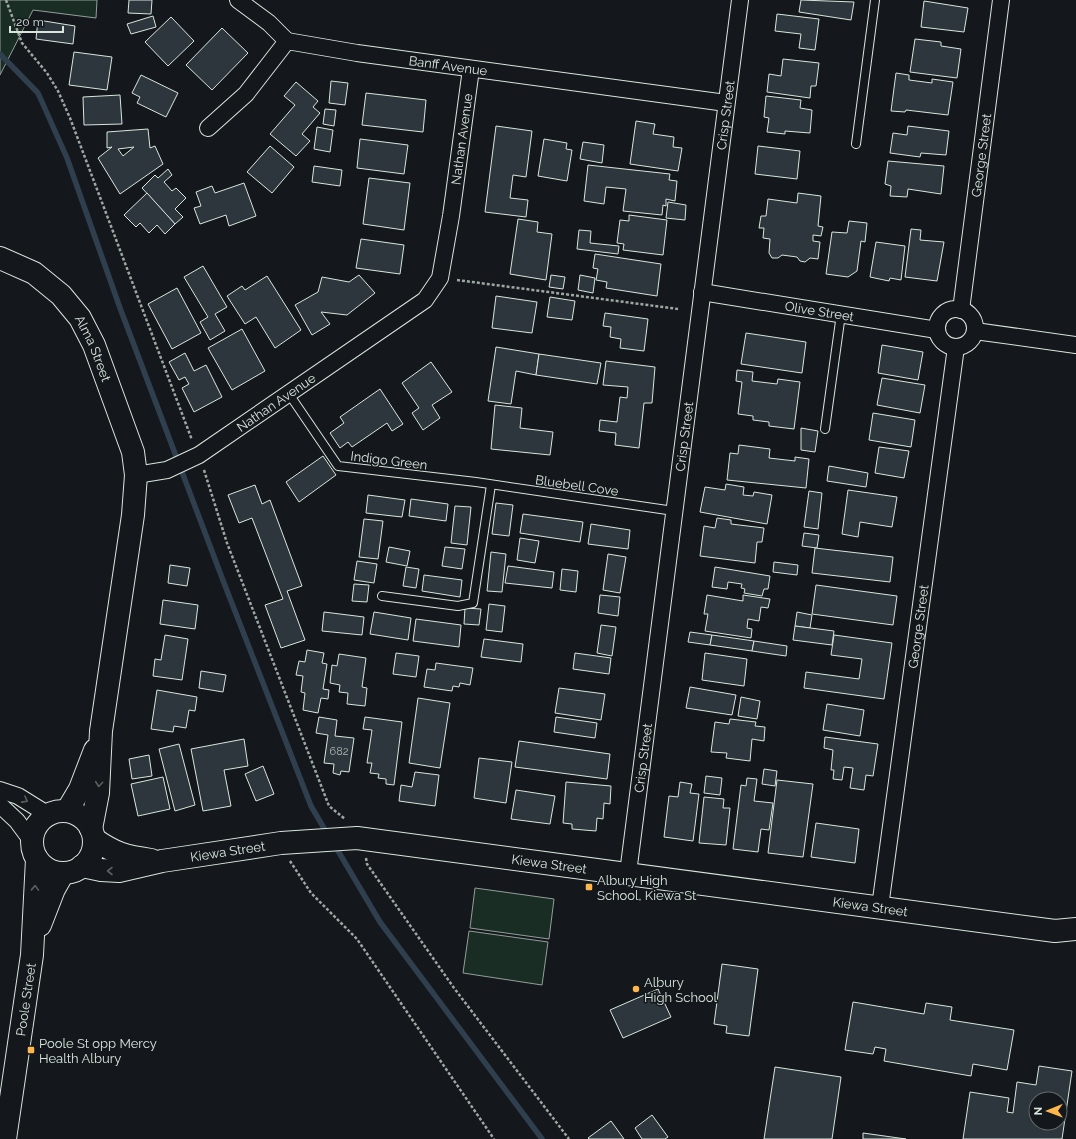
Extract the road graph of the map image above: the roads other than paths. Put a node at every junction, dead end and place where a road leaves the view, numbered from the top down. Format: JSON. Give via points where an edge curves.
{"nodes":[{"id":1,"x":238,"y":0,"type":"edge"},
{"id":2,"x":740,"y":0,"type":"edge"},
{"id":3,"x":875,"y":0,"type":"edge"},
{"id":4,"x":1000,"y":0,"type":"edge"},
{"id":5,"x":287,"y":41,"type":"junction"},
{"id":6,"x":471,"y":69,"type":"junction"},
{"id":7,"x":726,"y":103,"type":"junction"},
{"id":8,"x":208,"y":128,"type":"dead end"},
{"id":9,"x":856,"y":144,"type":"dead end"},
{"id":10,"x":0,"y":258,"type":"edge"},
{"id":11,"x":702,"y":292,"type":"junction"},
{"id":12,"x":961,"y":310,"type":"junction"},
{"id":13,"x":841,"y":314,"type":"junction"},
{"id":14,"x":937,"y":330,"type":"junction"},
{"id":15,"x":974,"y":331,"type":"junction"},
{"id":16,"x":1076,"y":345,"type":"edge"},
{"id":17,"x":956,"y":347,"type":"junction"},
{"id":18,"x":289,"y":394,"type":"junction"},
{"id":19,"x":825,"y":429,"type":"dead end"},
{"id":20,"x":136,"y":474,"type":"junction"},
{"id":21,"x":476,"y":482,"type":"joint"},
{"id":22,"x":491,"y":485,"type":"junction"},
{"id":23,"x":674,"y":511,"type":"junction"},
{"id":24,"x":382,"y":596,"type":"dead end"},
{"id":25,"x":102,"y":731,"type":"junction"},
{"id":26,"x":0,"y":790,"type":"edge"},
{"id":27,"x":0,"y":805,"type":"edge"},
{"id":28,"x":57,"y":812,"type":"junction"},
{"id":29,"x":92,"y":834,"type":"junction"},
{"id":30,"x":34,"y":850,"type":"junction"},
{"id":31,"x":162,"y":861,"type":"junction"},
{"id":32,"x":73,"y":870,"type":"junction"},
{"id":33,"x":628,"y":873,"type":"junction"},
{"id":34,"x":880,"y":907,"type":"junction"},
{"id":35,"x":1066,"y":930,"type":"edge"},
{"id":36,"x":1076,"y":942,"type":"edge"},
{"id":37,"x":32,"y":955,"type":"junction"},
{"id":38,"x":4,"y":1116,"type":"edge"},
{"id":39,"x":5,"y":1139,"type":"edge"}],
"edges":[{"from":1,"to":5,"type":"street","via":[[269,23]]},
{"from":2,"to":7,"type":"street","name":"Crisp Street"},
{"from":3,"to":9,"type":"lane"},
{"from":4,"to":12,"type":"street","name":"George Street"},
{"from":5,"to":6,"type":"street","name":"Banff Avenue"},
{"from":5,"to":8,"type":"street","via":[[246,94]]},
{"from":6,"to":7,"type":"street","name":"Banff Avenue"},
{"from":6,"to":18,"type":"street","name":"Nathan Avenue","via":[[440,278],[426,300]]},
{"from":7,"to":11,"type":"street","name":"Crisp Street"},
{"from":10,"to":20,"type":"street","name":"Alma Street","via":[[34,273],[61,295],[80,318],[94,346],[125,429],[133,452]]},
{"from":11,"to":13,"type":"street","name":"Olive Street"},
{"from":11,"to":23,"type":"street","name":"Crisp Street"},
{"from":12,"to":14,"type":"street","via":[[949,310],[944,313]]},
{"from":12,"to":15,"type":"street","via":[[970,315],[975,326]]},
{"from":13,"to":14,"type":"street","name":"Olive Street"},
{"from":13,"to":19,"type":"lane"},
{"from":14,"to":17,"type":"street","via":[[941,340]]},
{"from":15,"to":16,"type":"street"},
{"from":15,"to":17,"type":"street","via":[[970,340]]},
{"from":17,"to":34,"type":"street","name":"George Street"},
{"from":18,"to":20,"type":"street","name":"Nathan Avenue","via":[[197,456],[167,470]]},
{"from":18,"to":21,"type":"lane","name":"Indigo Green","via":[[338,466]]},
{"from":20,"to":25,"type":"street","via":[[133,515]]},
{"from":21,"to":22,"type":"lane","name":"Bluebell Cove"},
{"from":22,"to":23,"type":"lane","name":"Bluebell Cove"},
{"from":22,"to":24,"type":"lane","via":[[473,602],[458,606]]},
{"from":23,"to":33,"type":"street","name":"Crisp Street"},
{"from":25,"to":28,"type":"street","via":[[80,789]]},
{"from":25,"to":29,"type":"street","one_way":true,"via":[[98,793]]},
{"from":26,"to":28,"type":"street","one_way":true},
{"from":27,"to":30,"type":"street","via":[[17,821]]},
{"from":28,"to":29,"type":"street","via":[[77,814],[85,820]]},
{"from":28,"to":30,"type":"street","via":[[39,821],[34,830]]},
{"from":29,"to":31,"type":"street","name":"Kiewa Street","via":[[112,851],[126,857]]},
{"from":29,"to":32,"type":"street","via":[[93,849],[89,858]]},
{"from":30,"to":32,"type":"street","via":[[44,867],[53,872]]},
{"from":37,"to":30,"type":"street","name":"Poole Street","one_way":true},
{"from":31,"to":32,"type":"street","name":"Kiewa Street","one_way":true,"via":[[119,871]]},
{"from":31,"to":33,"type":"street","name":"Kiewa Street","via":[[306,840],[346,830],[380,839]]},
{"from":32,"to":37,"type":"street","name":"Poole Street","via":[[46,908]]},
{"from":33,"to":34,"type":"street","name":"Kiewa Street"},
{"from":34,"to":35,"type":"street","name":"Kiewa Street"},
{"from":35,"to":36,"type":"street","name":"Kiewa Street"},
{"from":37,"to":38,"type":"street","name":"Poole Street"},
{"from":38,"to":39,"type":"street","name":"Poole Street"}]}
